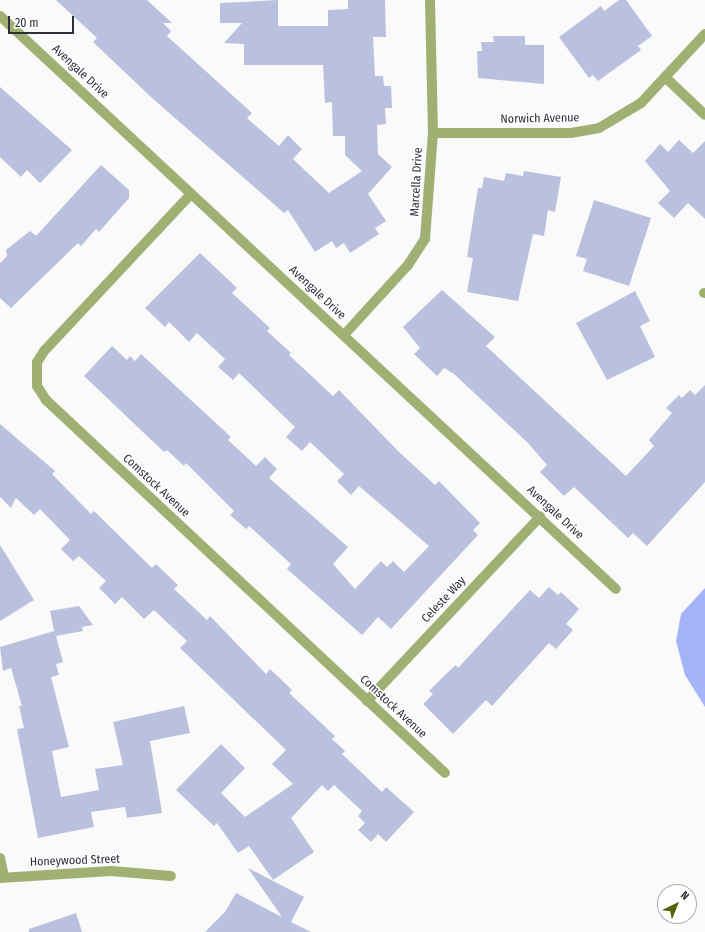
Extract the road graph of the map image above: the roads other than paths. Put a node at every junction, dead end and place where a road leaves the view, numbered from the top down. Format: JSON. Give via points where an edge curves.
{"nodes":[{"id":1,"x":430,"y":0,"type":"edge"},
{"id":2,"x":0,"y":16,"type":"edge"},
{"id":3,"x":705,"y":34,"type":"edge"},
{"id":4,"x":665,"y":77,"type":"junction"},
{"id":5,"x":705,"y":114,"type":"edge"},
{"id":6,"x":433,"y":133,"type":"junction"},
{"id":7,"x":191,"y":194,"type":"junction"},
{"id":8,"x":344,"y":336,"type":"junction"},
{"id":9,"x":540,"y":517,"type":"junction"},
{"id":10,"x":616,"y":589,"type":"dead end"},
{"id":11,"x":367,"y":701,"type":"junction"},
{"id":12,"x":445,"y":773,"type":"dead end"},
{"id":13,"x":0,"y":858,"type":"edge"},
{"id":14,"x":171,"y":876,"type":"dead end"},
{"id":15,"x":2,"y":877,"type":"edge"}],
"edges":[{"from":1,"to":6,"type":"street","name":"Marcella Drive"},
{"from":2,"to":7,"type":"street","name":"Avengale Drive"},
{"from":3,"to":4,"type":"street","name":"Norwich Avenue"},
{"from":4,"to":5,"type":"street"},
{"from":4,"to":6,"type":"street","name":"Norwich Avenue","via":[[622,117],[587,131]]},
{"from":6,"to":8,"type":"street","name":"Marcella Drive","via":[[428,220],[421,247]]},
{"from":7,"to":8,"type":"street","name":"Avengale Drive"},
{"from":7,"to":11,"type":"street","name":"Comstock Avenue","via":[[44,351],[37,362],[38,386],[46,400]]},
{"from":8,"to":9,"type":"street","name":"Avengale Drive"},
{"from":9,"to":10,"type":"street","name":"Avengale Drive"},
{"from":9,"to":11,"type":"street","name":"Celeste Way"},
{"from":11,"to":12,"type":"street","name":"Comstock Avenue"},
{"from":13,"to":15,"type":"street","name":"Honeywood Street"},
{"from":14,"to":15,"type":"street","name":"Honeywood Street","via":[[111,871]]}]}
